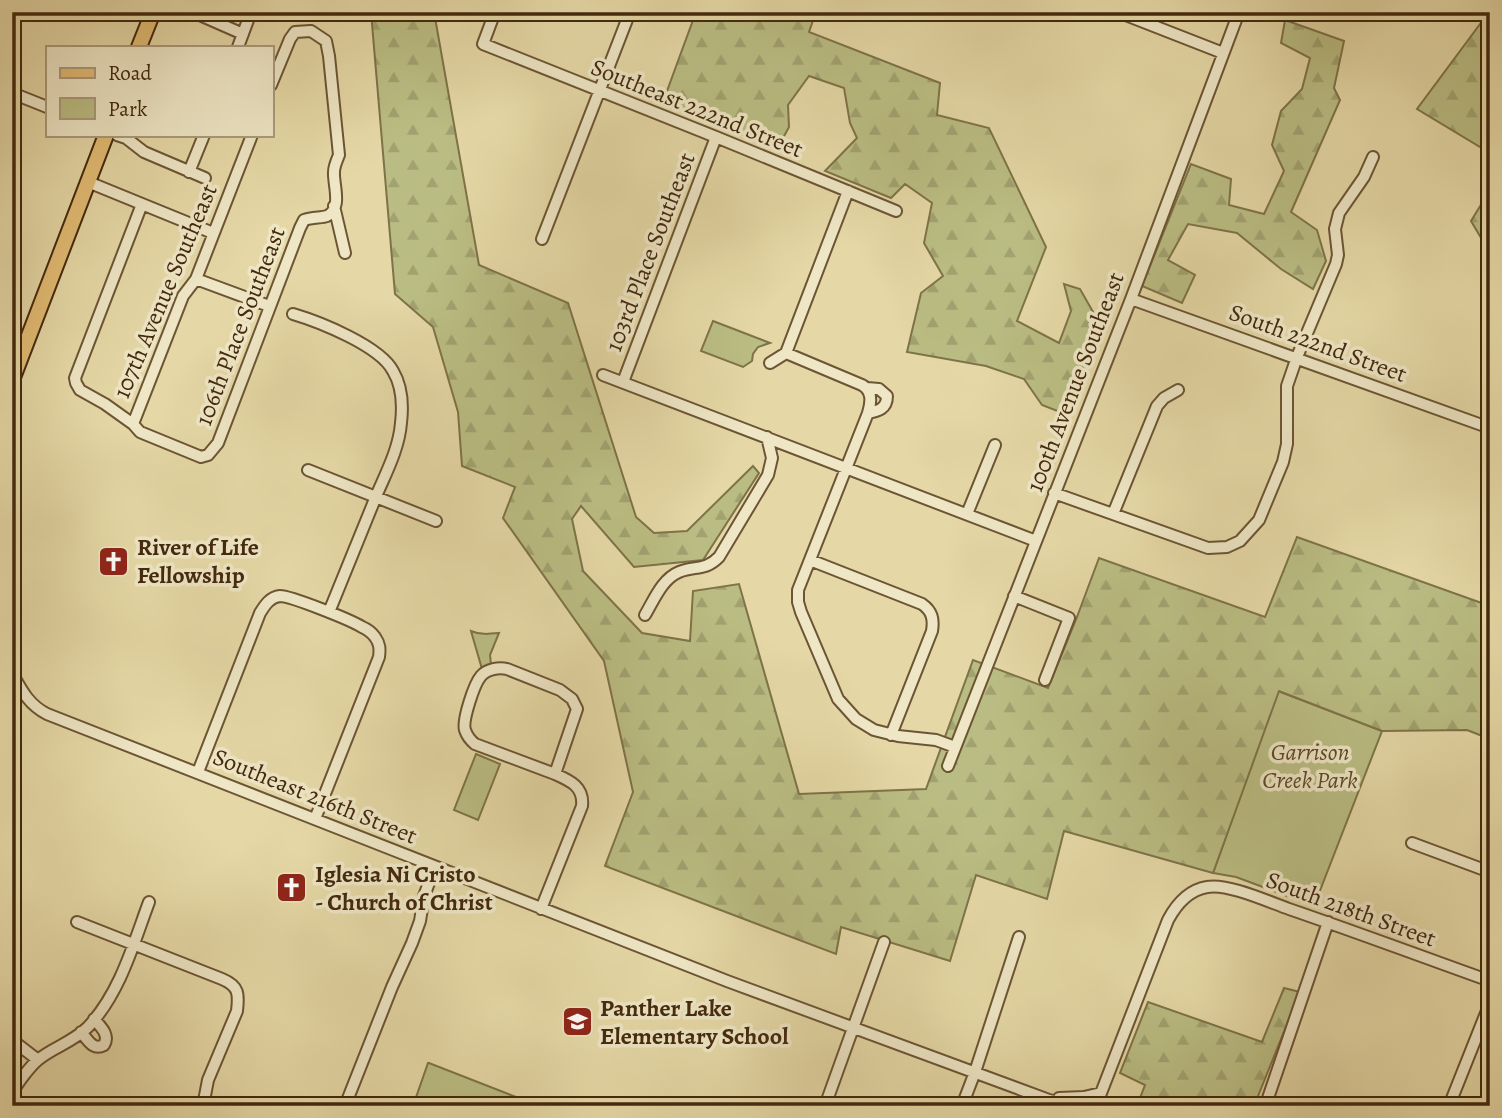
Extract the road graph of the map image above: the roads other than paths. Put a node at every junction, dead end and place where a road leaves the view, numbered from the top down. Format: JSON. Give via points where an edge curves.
{"nodes":[{"id":1,"x":153,"y":12,"type":"edge"},
{"id":2,"x":251,"y":12,"type":"edge"},
{"id":3,"x":495,"y":12,"type":"edge"},
{"id":4,"x":630,"y":12,"type":"edge"},
{"id":5,"x":1118,"y":12,"type":"edge"},
{"id":6,"x":1239,"y":12,"type":"edge"},
{"id":7,"x":202,"y":16,"type":"dead end"},
{"id":8,"x":243,"y":34,"type":"junction"},
{"id":9,"x":139,"y":46,"type":"edge"},
{"id":10,"x":238,"y":46,"type":"edge"},
{"id":11,"x":1223,"y":53,"type":"junction"},
{"id":12,"x":273,"y":80,"type":"edge"},
{"id":13,"x":599,"y":91,"type":"junction"},
{"id":14,"x":12,"y":93,"type":"edge"},
{"id":15,"x":46,"y":107,"type":"edge"},
{"id":16,"x":106,"y":136,"type":"edge"},
{"id":17,"x":120,"y":136,"type":"edge"},
{"id":18,"x":204,"y":136,"type":"edge"},
{"id":19,"x":252,"y":136,"type":"edge"},
{"id":20,"x":716,"y":137,"type":"junction"},
{"id":21,"x":1373,"y":158,"type":"dead end"},
{"id":22,"x":189,"y":172,"type":"junction"},
{"id":23,"x":205,"y":178,"type":"dead end"},
{"id":24,"x":88,"y":182,"type":"junction"},
{"id":25,"x":848,"y":191,"type":"junction"},
{"id":26,"x":142,"y":204,"type":"junction"},
{"id":27,"x":334,"y":206,"type":"junction"},
{"id":28,"x":896,"y":211,"type":"dead end"},
{"id":29,"x":213,"y":233,"type":"junction"},
{"id":30,"x":542,"y":239,"type":"dead end"},
{"id":31,"x":345,"y":253,"type":"dead end"},
{"id":32,"x":196,"y":279,"type":"junction"},
{"id":33,"x":1131,"y":299,"type":"junction"},
{"id":34,"x":269,"y":306,"type":"junction"},
{"id":35,"x":293,"y":314,"type":"dead end"},
{"id":36,"x":786,"y":353,"type":"junction"},
{"id":37,"x":1297,"y":357,"type":"junction"},
{"id":38,"x":770,"y":363,"type":"dead end"},
{"id":39,"x":603,"y":375,"type":"dead end"},
{"id":40,"x":12,"y":380,"type":"edge"},
{"id":41,"x":623,"y":382,"type":"junction"},
{"id":42,"x":1178,"y":390,"type":"dead end"},
{"id":43,"x":869,"y":392,"type":"junction"},
{"id":44,"x":868,"y":413,"type":"junction"},
{"id":45,"x":133,"y":424,"type":"junction"},
{"id":46,"x":1490,"y":428,"type":"edge"},
{"id":47,"x":767,"y":437,"type":"junction"},
{"id":48,"x":995,"y":445,"type":"dead end"},
{"id":49,"x":846,"y":467,"type":"junction"},
{"id":50,"x":308,"y":470,"type":"dead end"},
{"id":51,"x":1055,"y":493,"type":"junction"},
{"id":52,"x":376,"y":498,"type":"junction"},
{"id":53,"x":967,"y":514,"type":"junction"},
{"id":54,"x":1113,"y":514,"type":"junction"},
{"id":55,"x":436,"y":520,"type":"dead end"},
{"id":56,"x":1036,"y":541,"type":"junction"},
{"id":57,"x":810,"y":560,"type":"junction"},
{"id":58,"x":1014,"y":596,"type":"junction"},
{"id":59,"x":328,"y":612,"type":"junction"},
{"id":60,"x":645,"y":615,"type":"dead end"},
{"id":61,"x":12,"y":673,"type":"edge"},
{"id":62,"x":1045,"y":680,"type":"dead end"},
{"id":63,"x":891,"y":735,"type":"junction"},
{"id":64,"x":955,"y":747,"type":"junction"},
{"id":65,"x":948,"y":766,"type":"dead end"},
{"id":66,"x":198,"y":772,"type":"junction"},
{"id":67,"x":555,"y":774,"type":"junction"},
{"id":68,"x":315,"y":819,"type":"junction"},
{"id":69,"x":1412,"y":843,"type":"dead end"},
{"id":70,"x":435,"y":867,"type":"junction"},
{"id":71,"x":1490,"y":872,"type":"edge"},
{"id":72,"x":149,"y":902,"type":"dead end"},
{"id":73,"x":541,"y":909,"type":"junction"},
{"id":74,"x":77,"y":922,"type":"dead end"},
{"id":75,"x":1328,"y":922,"type":"junction"},
{"id":76,"x":1019,"y":937,"type":"dead end"},
{"id":77,"x":884,"y":942,"type":"dead end"},
{"id":78,"x":133,"y":943,"type":"junction"},
{"id":79,"x":1490,"y":981,"type":"edge"},
{"id":80,"x":1490,"y":1003,"type":"edge"},
{"id":81,"x":94,"y":1019,"type":"junction"},
{"id":82,"x":854,"y":1028,"type":"junction"},
{"id":83,"x":81,"y":1032,"type":"junction"},
{"id":84,"x":12,"y":1040,"type":"edge"},
{"id":85,"x":38,"y":1060,"type":"junction"},
{"id":86,"x":975,"y":1072,"type":"junction"},
{"id":87,"x":1029,"y":1092,"type":"junction"},
{"id":88,"x":12,"y":1093,"type":"edge"},
{"id":89,"x":1101,"y":1093,"type":"junction"},
{"id":90,"x":1266,"y":1104,"type":"edge"},
{"id":91,"x":204,"y":1106,"type":"edge"},
{"id":92,"x":345,"y":1106,"type":"edge"},
{"id":93,"x":825,"y":1106,"type":"edge"},
{"id":94,"x":962,"y":1106,"type":"edge"},
{"id":95,"x":1077,"y":1106,"type":"edge"},
{"id":96,"x":1096,"y":1106,"type":"edge"},
{"id":97,"x":1450,"y":1106,"type":"edge"}],
"edges":[{"from":1,"to":9,"type":"main road"},
{"from":2,"to":8,"type":"street"},
{"from":3,"to":13,"type":"street","name":"Southeast 222nd Street","via":[[482,44]]},
{"from":4,"to":13,"type":"street"},
{"from":5,"to":11,"type":"street"},
{"from":6,"to":11,"type":"street","name":"100th Avenue Southeast"},
{"from":7,"to":8,"type":"street"},
{"from":8,"to":10,"type":"street"},
{"from":11,"to":33,"type":"street","name":"100th Avenue Southeast"},
{"from":12,"to":27,"type":"street","via":[[295,32],[312,31],[326,41],[339,155],[334,170]]},
{"from":13,"to":20,"type":"street","name":"Southeast 222nd Street"},
{"from":13,"to":30,"type":"street"},
{"from":14,"to":15,"type":"street"},
{"from":16,"to":24,"type":"main road"},
{"from":17,"to":22,"type":"street"},
{"from":18,"to":22,"type":"street"},
{"from":19,"to":29,"type":"street","name":"107th Avenue Southeast"},
{"from":20,"to":25,"type":"street","name":"Southeast 222nd Street"},
{"from":20,"to":41,"type":"street","name":"103rd Place Southeast"},
{"from":21,"to":37,"type":"street","via":[[1339,214],[1336,264]]},
{"from":22,"to":23,"type":"street"},
{"from":24,"to":26,"type":"street"},
{"from":24,"to":40,"type":"main road"},
{"from":25,"to":28,"type":"street","name":"Southeast 222nd Street"},
{"from":25,"to":36,"type":"street"},
{"from":26,"to":29,"type":"street"},
{"from":26,"to":45,"type":"street","via":[[75,378],[80,390]]},
{"from":27,"to":31,"type":"street"},
{"from":27,"to":34,"type":"street","name":"106th Place Southeast","via":[[326,216],[304,220]]},
{"from":29,"to":32,"type":"street","name":"107th Avenue Southeast"},
{"from":32,"to":34,"type":"street"},
{"from":32,"to":45,"type":"street","name":"107th Avenue Southeast","via":[[183,296]]},
{"from":33,"to":37,"type":"street","name":"South 222nd Street"},
{"from":33,"to":51,"type":"street","name":"100th Avenue Southeast"},
{"from":34,"to":45,"type":"street","name":"106th Place Southeast","via":[[218,443],[208,455],[201,457],[140,432]]},
{"from":35,"to":52,"type":"street","via":[[357,341],[393,370],[402,399],[401,423]]},
{"from":36,"to":38,"type":"street"},
{"from":36,"to":43,"type":"street"},
{"from":37,"to":46,"type":"street","name":"South 222nd Street"},
{"from":37,"to":54,"type":"street","via":[[1286,392],[1283,461],[1259,520],[1240,541],[1208,548]]},
{"from":39,"to":41,"type":"street"},
{"from":41,"to":47,"type":"street"},
{"from":42,"to":54,"type":"street","via":[[1157,405]]},
{"from":43,"to":44,"type":"street"},
{"from":43,"to":44,"type":"street","via":[[879,389],[887,396],[881,410]]},
{"from":44,"to":49,"type":"street"},
{"from":47,"to":49,"type":"street"},
{"from":47,"to":60,"type":"street","via":[[772,458],[768,475],[719,557],[699,569],[669,577]]},
{"from":48,"to":53,"type":"street"},
{"from":49,"to":53,"type":"street"},
{"from":49,"to":57,"type":"street"},
{"from":50,"to":52,"type":"street"},
{"from":51,"to":54,"type":"street"},
{"from":51,"to":56,"type":"street","name":"100th Avenue Southeast"},
{"from":52,"to":55,"type":"street"},
{"from":52,"to":59,"type":"street"},
{"from":53,"to":56,"type":"street"},
{"from":56,"to":58,"type":"street","name":"100th Avenue Southeast"},
{"from":57,"to":63,"type":"street","via":[[798,602],[842,706],[864,725]]},
{"from":57,"to":63,"type":"street","via":[[929,609],[932,631]]},
{"from":58,"to":62,"type":"street","via":[[1069,618]]},
{"from":58,"to":64,"type":"street","name":"100th Avenue Southeast"},
{"from":59,"to":66,"type":"street","via":[[279,596],[260,612]]},
{"from":59,"to":68,"type":"street","via":[[363,627],[380,648]]},
{"from":61,"to":66,"type":"street","name":"Southeast 216th Street","via":[[38,710]]},
{"from":63,"to":64,"type":"street"},
{"from":64,"to":65,"type":"street","name":"100th Avenue Southeast"},
{"from":66,"to":68,"type":"street","name":"Southeast 216th Street"},
{"from":67,"to":67,"type":"street","via":[[576,714],[572,699],[502,668],[481,676],[464,721],[467,735],[475,744]]},
{"from":67,"to":73,"type":"street","via":[[575,784],[583,797]]},
{"from":68,"to":70,"type":"street","name":"Southeast 216th Street"},
{"from":69,"to":71,"type":"street"},
{"from":70,"to":73,"type":"street","name":"Southeast 216th Street"},
{"from":70,"to":92,"type":"street","via":[[412,943]]},
{"from":72,"to":78,"type":"street"},
{"from":73,"to":82,"type":"street","name":"Southeast 216th Street"},
{"from":74,"to":78,"type":"street"},
{"from":75,"to":79,"type":"street","name":"South 218th Street"},
{"from":75,"to":89,"type":"street","name":"South 218th Street","via":[[1221,887],[1196,890],[1168,920]]},
{"from":75,"to":90,"type":"street"},
{"from":76,"to":86,"type":"street"},
{"from":77,"to":82,"type":"street"},
{"from":78,"to":81,"type":"street","via":[[114,992]]},
{"from":78,"to":91,"type":"street","via":[[231,983],[237,990],[237,1012],[208,1080]]},
{"from":80,"to":97,"type":"street"},
{"from":81,"to":83,"type":"street"},
{"from":81,"to":83,"type":"street","via":[[106,1035],[104,1045],[94,1046]]},
{"from":82,"to":86,"type":"street","name":"Southeast 216th Street"},
{"from":82,"to":93,"type":"street"},
{"from":83,"to":85,"type":"street"},
{"from":84,"to":85,"type":"street"},
{"from":85,"to":88,"type":"street"},
{"from":86,"to":87,"type":"street","name":"Southeast 216th Street"},
{"from":86,"to":94,"type":"street"},
{"from":87,"to":89,"type":"street","via":[[1065,1098]]},
{"from":87,"to":95,"type":"street"},
{"from":89,"to":96,"type":"street"}]}
